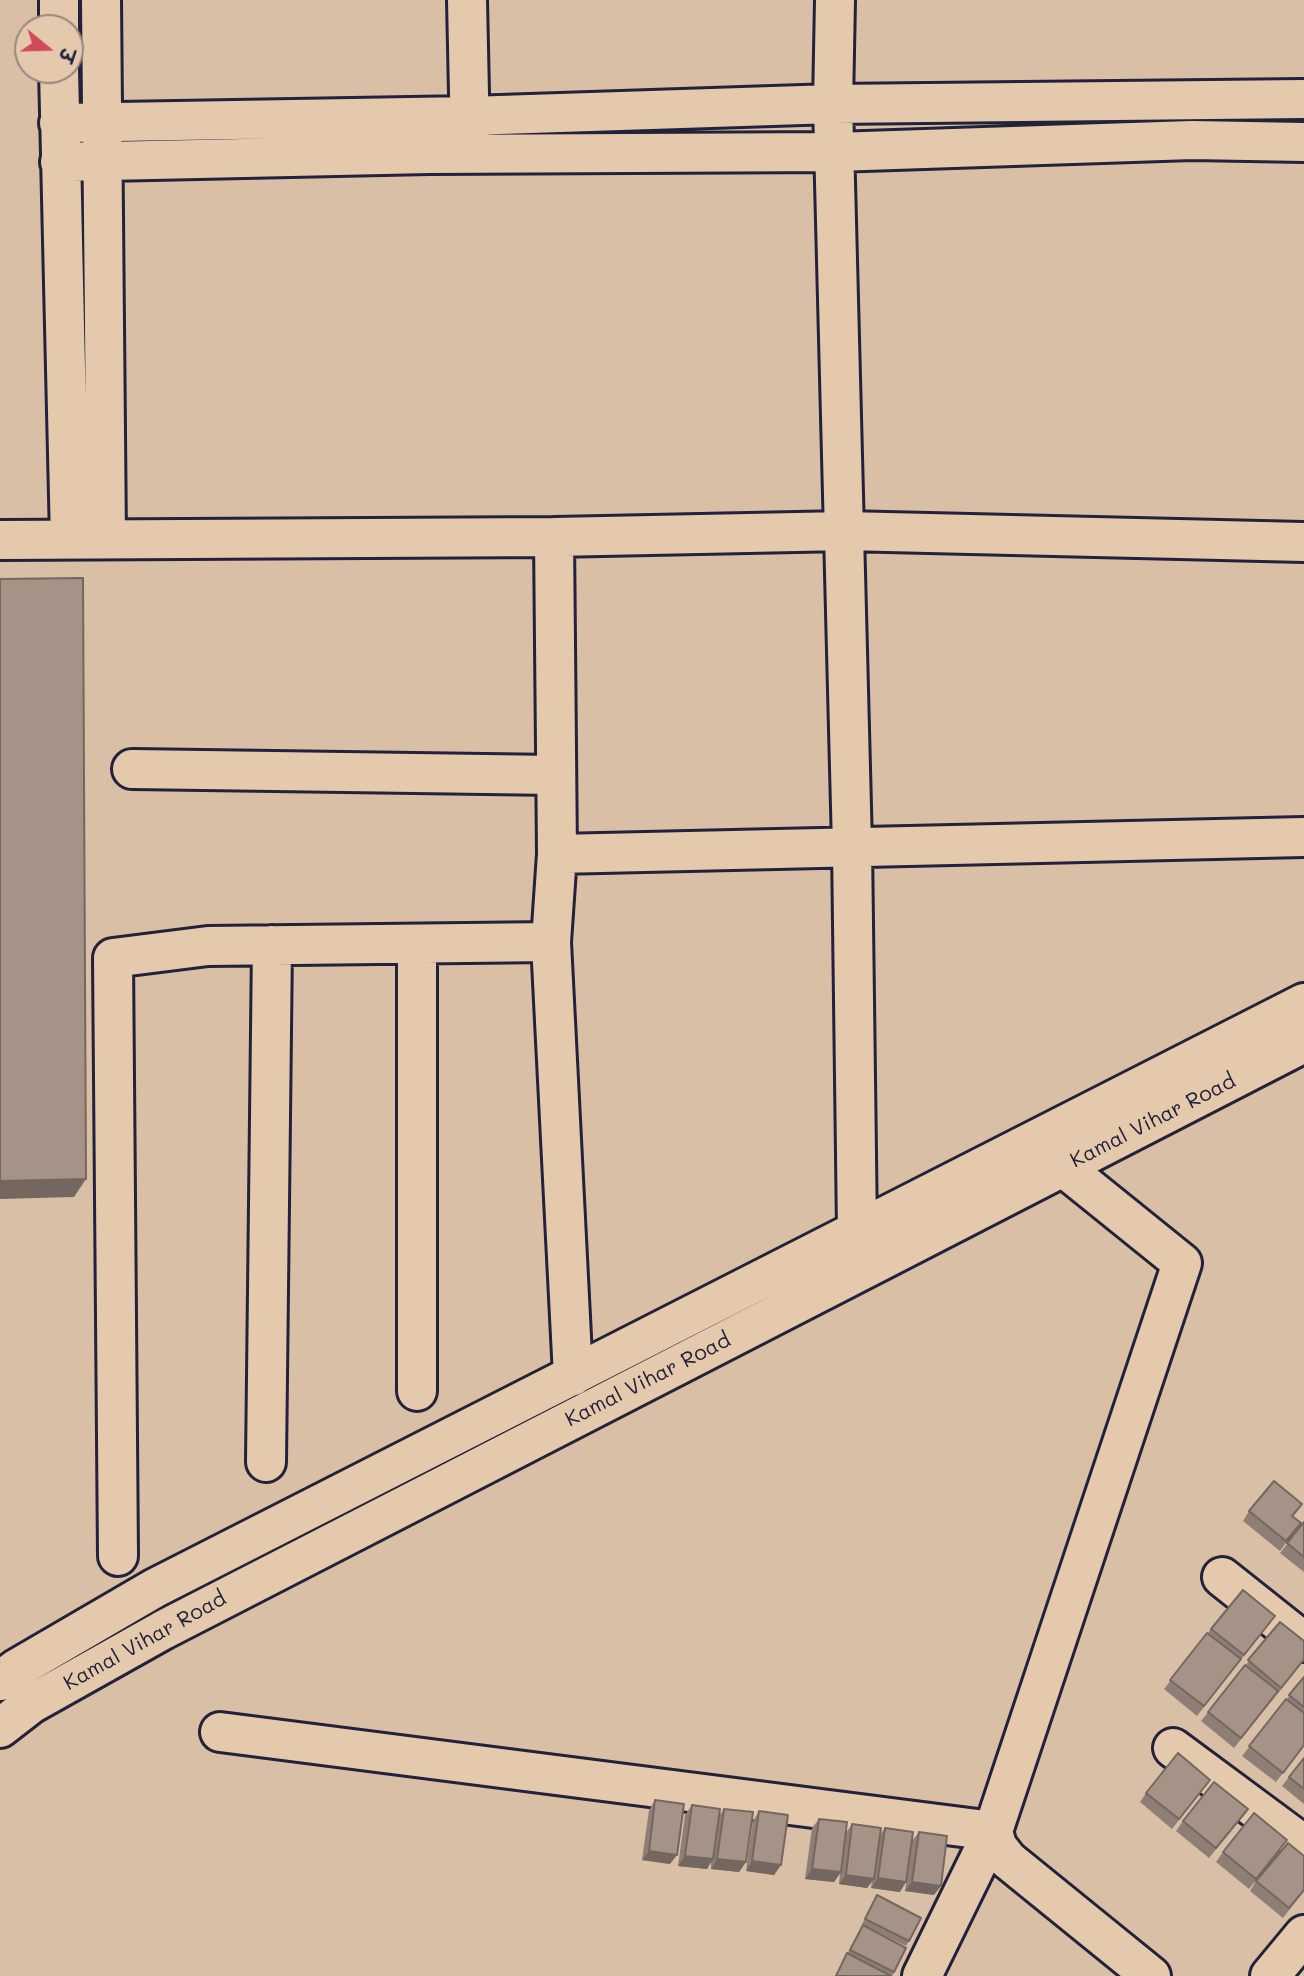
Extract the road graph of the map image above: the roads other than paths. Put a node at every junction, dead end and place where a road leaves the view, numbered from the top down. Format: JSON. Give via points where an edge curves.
{"nodes":[{"id":1,"x":101,"y":0,"type":"edge"},
{"id":2,"x":467,"y":0,"type":"edge"},
{"id":3,"x":835,"y":0,"type":"edge"},
{"id":4,"x":59,"y":84,"type":"edge"},
{"id":5,"x":1304,"y":99,"type":"edge"},
{"id":6,"x":833,"y":104,"type":"junction"},
{"id":7,"x":469,"y":117,"type":"junction"},
{"id":8,"x":101,"y":121,"type":"junction"},
{"id":9,"x":59,"y":123,"type":"junction"},
{"id":10,"x":1304,"y":142,"type":"edge"},
{"id":11,"x":835,"y":152,"type":"junction"},
{"id":12,"x":471,"y":154,"type":"junction"},
{"id":13,"x":102,"y":160,"type":"junction"},
{"id":14,"x":60,"y":162,"type":"junction"},
{"id":15,"x":845,"y":531,"type":"junction"},
{"id":16,"x":554,"y":537,"type":"junction"},
{"id":17,"x":88,"y":539,"type":"junction"},
{"id":18,"x":0,"y":540,"type":"edge"},
{"id":19,"x":1304,"y":542,"type":"edge"},
{"id":20,"x":132,"y":769,"type":"dead end"},
{"id":21,"x":556,"y":775,"type":"junction"},
{"id":22,"x":1304,"y":837,"type":"edge"},
{"id":23,"x":852,"y":846,"type":"junction"},
{"id":24,"x":557,"y":854,"type":"junction"},
{"id":25,"x":551,"y":942,"type":"junction"},
{"id":26,"x":417,"y":944,"type":"junction"},
{"id":27,"x":272,"y":945,"type":"junction"},
{"id":28,"x":1304,"y":1003,"type":"edge"},
{"id":29,"x":1304,"y":1043,"type":"edge"},
{"id":30,"x":1063,"y":1167,"type":"junction"},
{"id":31,"x":857,"y":1231,"type":"junction"},
{"id":32,"x":573,"y":1376,"type":"junction"},
{"id":33,"x":417,"y":1391,"type":"dead end"},
{"id":34,"x":266,"y":1462,"type":"dead end"},
{"id":35,"x":118,"y":1556,"type":"dead end"},
{"id":36,"x":1222,"y":1577,"type":"dead end"},
{"id":37,"x":1304,"y":1642,"type":"edge"},
{"id":38,"x":0,"y":1681,"type":"edge"},
{"id":39,"x":0,"y":1728,"type":"edge"},
{"id":40,"x":220,"y":1732,"type":"dead end"},
{"id":41,"x":1173,"y":1748,"type":"dead end"},
{"id":42,"x":993,"y":1830,"type":"junction"},
{"id":43,"x":1304,"y":1845,"type":"edge"},
{"id":44,"x":1304,"y":1935,"type":"edge"},
{"id":45,"x":922,"y":1976,"type":"edge"},
{"id":46,"x":1151,"y":1976,"type":"edge"},
{"id":47,"x":1270,"y":1976,"type":"edge"}],
"edges":[{"from":1,"to":8,"type":"street"},
{"from":2,"to":7,"type":"street"},
{"from":3,"to":6,"type":"street"},
{"from":4,"to":9,"type":"street"},
{"from":5,"to":6,"type":"street"},
{"from":6,"to":7,"type":"street"},
{"from":6,"to":11,"type":"street"},
{"from":7,"to":8,"type":"street"},
{"from":7,"to":12,"type":"street"},
{"from":8,"to":9,"type":"street"},
{"from":8,"to":13,"type":"street"},
{"from":9,"to":14,"type":"street"},
{"from":10,"to":11,"type":"street","via":[[1192,140]]},
{"from":11,"to":12,"type":"street"},
{"from":11,"to":15,"type":"street"},
{"from":12,"to":13,"type":"street"},
{"from":13,"to":14,"type":"street"},
{"from":13,"to":17,"type":"street"},
{"from":14,"to":17,"type":"street"},
{"from":15,"to":16,"type":"street"},
{"from":15,"to":19,"type":"street"},
{"from":15,"to":23,"type":"street"},
{"from":16,"to":17,"type":"street"},
{"from":16,"to":21,"type":"street"},
{"from":17,"to":18,"type":"street"},
{"from":20,"to":21,"type":"street"},
{"from":21,"to":24,"type":"street"},
{"from":22,"to":23,"type":"street"},
{"from":23,"to":24,"type":"street"},
{"from":23,"to":31,"type":"street"},
{"from":24,"to":25,"type":"street"},
{"from":25,"to":26,"type":"street"},
{"from":25,"to":32,"type":"street"},
{"from":26,"to":27,"type":"street"},
{"from":26,"to":33,"type":"street"},
{"from":27,"to":34,"type":"street"},
{"from":27,"to":35,"type":"street","via":[[208,946],[113,958]]},
{"from":28,"to":31,"type":"street","name":"Kamal Vihar Road"},
{"from":29,"to":30,"type":"street","name":"Kamal Vihar Road"},
{"from":30,"to":39,"type":"street","name":"Kamal Vihar Road","via":[[163,1630],[32,1704]]},
{"from":30,"to":42,"type":"street","via":[[1182,1263]]},
{"from":31,"to":32,"type":"street","name":"Kamal Vihar Road"},
{"from":32,"to":38,"type":"street","name":"Kamal Vihar Road","via":[[155,1588]]},
{"from":36,"to":37,"type":"street"},
{"from":40,"to":42,"type":"street"},
{"from":41,"to":43,"type":"street"},
{"from":42,"to":45,"type":"street"},
{"from":42,"to":46,"type":"street","via":[[997,1846],[1008,1860]]},
{"from":44,"to":47,"type":"street"}]}
